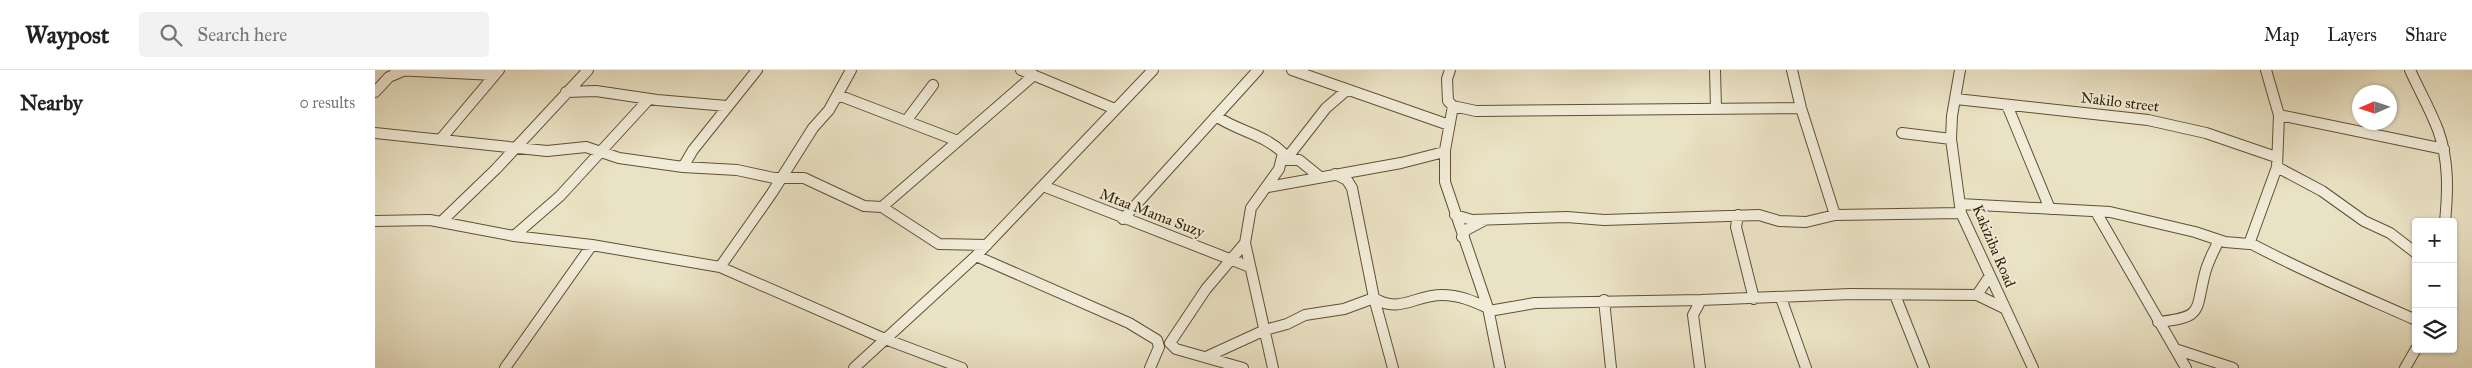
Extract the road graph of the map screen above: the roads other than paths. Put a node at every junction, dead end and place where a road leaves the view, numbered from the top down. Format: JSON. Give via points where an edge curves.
{"nodes":[{"id":1,"x":588,"y":70,"type":"edge"},
{"id":2,"x":757,"y":70,"type":"edge"},
{"id":3,"x":851,"y":70,"type":"edge"},
{"id":4,"x":1153,"y":70,"type":"edge"},
{"id":5,"x":1258,"y":70,"type":"edge"},
{"id":6,"x":1292,"y":70,"type":"edge"},
{"id":7,"x":1450,"y":70,"type":"edge"},
{"id":8,"x":1715,"y":70,"type":"edge"},
{"id":9,"x":1792,"y":70,"type":"edge"},
{"id":10,"x":1960,"y":70,"type":"edge"},
{"id":11,"x":2266,"y":70,"type":"edge"},
{"id":12,"x":2410,"y":70,"type":"edge"},
{"id":13,"x":393,"y":72,"type":"edge"},
{"id":14,"x":1030,"y":72,"type":"edge"},
{"id":15,"x":497,"y":73,"type":"edge"},
{"id":16,"x":933,"y":85,"type":"dead end"},
{"id":17,"x":1347,"y":90,"type":"junction"},
{"id":18,"x":375,"y":92,"type":"edge"},
{"id":19,"x":566,"y":92,"type":"junction"},
{"id":20,"x":838,"y":95,"type":"junction"},
{"id":21,"x":649,"y":99,"type":"junction"},
{"id":22,"x":1956,"y":99,"type":"junction"},
{"id":23,"x":2007,"y":105,"type":"junction"},
{"id":24,"x":727,"y":106,"type":"junction"},
{"id":25,"x":1453,"y":106,"type":"junction"},
{"id":26,"x":1716,"y":108,"type":"junction"},
{"id":27,"x":1801,"y":108,"type":"junction"},
{"id":28,"x":1115,"y":109,"type":"junction"},
{"id":29,"x":2279,"y":115,"type":"junction"},
{"id":30,"x":1216,"y":116,"type":"junction"},
{"id":31,"x":906,"y":121,"type":"junction"},
{"id":32,"x":1449,"y":125,"type":"junction"},
{"id":33,"x":375,"y":133,"type":"edge"},
{"id":34,"x":1902,"y":133,"type":"dead end"},
{"id":35,"x":1951,"y":139,"type":"junction"},
{"id":36,"x":440,"y":140,"type":"junction"},
{"id":37,"x":957,"y":141,"type":"junction"},
{"id":38,"x":516,"y":146,"type":"junction"},
{"id":39,"x":2444,"y":149,"type":"junction"},
{"id":40,"x":1444,"y":152,"type":"junction"},
{"id":41,"x":600,"y":153,"type":"junction"},
{"id":42,"x":1285,"y":159,"type":"junction"},
{"id":43,"x":2276,"y":162,"type":"junction"},
{"id":44,"x":683,"y":167,"type":"junction"},
{"id":45,"x":1364,"y":170,"type":"junction"},
{"id":46,"x":1335,"y":174,"type":"junction"},
{"id":47,"x":1320,"y":177,"type":"junction"},
{"id":48,"x":781,"y":178,"type":"junction"},
{"id":49,"x":1043,"y":186,"type":"junction"},
{"id":50,"x":1268,"y":187,"type":"junction"},
{"id":51,"x":1352,"y":188,"type":"junction"},
{"id":52,"x":882,"y":208,"type":"junction"},
{"id":53,"x":1961,"y":208,"type":"junction"},
{"id":54,"x":2051,"y":208,"type":"junction"},
{"id":55,"x":2096,"y":212,"type":"junction"},
{"id":56,"x":1455,"y":215,"type":"junction"},
{"id":57,"x":1835,"y":215,"type":"junction"},
{"id":58,"x":1738,"y":216,"type":"junction"},
{"id":59,"x":2445,"y":218,"type":"edge"},
{"id":60,"x":1123,"y":219,"type":"junction"},
{"id":61,"x":375,"y":220,"type":"edge"},
{"id":62,"x":1485,"y":220,"type":"junction"},
{"id":63,"x":441,"y":222,"type":"junction"},
{"id":64,"x":514,"y":236,"type":"junction"},
{"id":65,"x":1463,"y":237,"type":"junction"},
{"id":66,"x":2219,"y":240,"type":"junction"},
{"id":67,"x":1245,"y":243,"type":"junction"},
{"id":68,"x":2250,"y":243,"type":"junction"},
{"id":69,"x":592,"y":245,"type":"junction"},
{"id":70,"x":987,"y":245,"type":"junction"},
{"id":71,"x":2412,"y":250,"type":"edge"},
{"id":72,"x":976,"y":256,"type":"junction"},
{"id":73,"x":1231,"y":258,"type":"junction"},
{"id":74,"x":1250,"y":267,"type":"junction"},
{"id":75,"x":720,"y":268,"type":"junction"},
{"id":76,"x":1989,"y":277,"type":"junction"},
{"id":77,"x":1895,"y":294,"type":"junction"},
{"id":78,"x":1977,"y":295,"type":"junction"},
{"id":79,"x":1374,"y":298,"type":"junction"},
{"id":80,"x":1754,"y":298,"type":"junction"},
{"id":81,"x":1781,"y":298,"type":"junction"},
{"id":82,"x":1604,"y":300,"type":"junction"},
{"id":83,"x":1701,"y":300,"type":"junction"},
{"id":84,"x":2004,"y":308,"type":"junction"},
{"id":85,"x":1489,"y":309,"type":"junction"},
{"id":86,"x":2412,"y":318,"type":"edge"},
{"id":87,"x":2158,"y":322,"type":"junction"},
{"id":88,"x":1265,"y":330,"type":"junction"},
{"id":89,"x":885,"y":340,"type":"junction"},
{"id":90,"x":2175,"y":349,"type":"junction"},
{"id":91,"x":2414,"y":353,"type":"edge"},
{"id":92,"x":1206,"y":357,"type":"junction"},
{"id":93,"x":505,"y":368,"type":"edge"},
{"id":94,"x":854,"y":368,"type":"edge"},
{"id":95,"x":961,"y":368,"type":"edge"},
{"id":96,"x":1150,"y":368,"type":"edge"},
{"id":97,"x":1243,"y":368,"type":"edge"},
{"id":98,"x":1273,"y":368,"type":"edge"},
{"id":99,"x":1393,"y":368,"type":"edge"},
{"id":100,"x":1500,"y":368,"type":"edge"},
{"id":101,"x":1611,"y":368,"type":"edge"},
{"id":102,"x":1701,"y":368,"type":"edge"},
{"id":103,"x":1806,"y":368,"type":"edge"},
{"id":104,"x":1924,"y":368,"type":"edge"},
{"id":105,"x":2033,"y":368,"type":"edge"},
{"id":106,"x":2186,"y":368,"type":"edge"},
{"id":107,"x":2233,"y":368,"type":"edge"},
{"id":108,"x":2405,"y":368,"type":"edge"}],
"edges":[{"from":1,"to":19,"type":"street"},
{"from":2,"to":24,"type":"street"},
{"from":3,"to":20,"type":"street"},
{"from":4,"to":28,"type":"street"},
{"from":5,"to":30,"type":"street"},
{"from":6,"to":17,"type":"street"},
{"from":7,"to":25,"type":"street","via":[[1446,92]]},
{"from":8,"to":26,"type":"street"},
{"from":9,"to":27,"type":"street"},
{"from":10,"to":22,"type":"street","name":"Kakiziba Road"},
{"from":11,"to":29,"type":"street"},
{"from":12,"to":39,"type":"street"},
{"from":13,"to":15,"type":"street"},
{"from":13,"to":18,"type":"street"},
{"from":14,"to":28,"type":"street"},
{"from":14,"to":37,"type":"street"},
{"from":15,"to":36,"type":"street"},
{"from":16,"to":31,"type":"street"},
{"from":17,"to":32,"type":"street"},
{"from":17,"to":42,"type":"street","via":[[1327,108]]},
{"from":19,"to":21,"type":"street","via":[[594,91]]},
{"from":19,"to":38,"type":"street"},
{"from":20,"to":31,"type":"street"},
{"from":20,"to":48,"type":"street"},
{"from":21,"to":24,"type":"street"},
{"from":21,"to":41,"type":"street"},
{"from":22,"to":23,"type":"street","name":"Nakilo street"},
{"from":22,"to":35,"type":"street","name":"Kakiziba Road"},
{"from":23,"to":43,"type":"street","name":"Nakilo street","via":[[2176,125]]},
{"from":23,"to":54,"type":"street"},
{"from":24,"to":44,"type":"street"},
{"from":25,"to":26,"type":"street","via":[[1476,111]]},
{"from":25,"to":32,"type":"street"},
{"from":26,"to":27,"type":"street"},
{"from":27,"to":57,"type":"street"},
{"from":28,"to":49,"type":"street"},
{"from":29,"to":39,"type":"street"},
{"from":29,"to":43,"type":"street"},
{"from":30,"to":42,"type":"street","via":[[1231,128],[1256,135],[1279,147]]},
{"from":30,"to":60,"type":"street"},
{"from":31,"to":37,"type":"street"},
{"from":32,"to":40,"type":"street"},
{"from":33,"to":36,"type":"street"},
{"from":34,"to":35,"type":"street"},
{"from":35,"to":53,"type":"street","name":"Kakiziba Road"},
{"from":36,"to":38,"type":"street"},
{"from":37,"to":52,"type":"street"},
{"from":38,"to":41,"type":"street","via":[[547,151],[587,147]]},
{"from":38,"to":63,"type":"street"},
{"from":39,"to":59,"type":"street","via":[[2448,197]]},
{"from":40,"to":45,"type":"street"},
{"from":40,"to":56,"type":"street","via":[[1443,177]]},
{"from":41,"to":44,"type":"street"},
{"from":41,"to":64,"type":"street","via":[[560,196]]},
{"from":42,"to":47,"type":"street","via":[[1294,158]]},
{"from":42,"to":50,"type":"street"},
{"from":43,"to":68,"type":"street"},
{"from":43,"to":71,"type":"street","name":"Nakilo street"},
{"from":44,"to":48,"type":"street","via":[[737,170]]},
{"from":45,"to":46,"type":"street"},
{"from":45,"to":51,"type":"street"},
{"from":46,"to":47,"type":"street"},
{"from":46,"to":51,"type":"street","via":[[1347,180]]},
{"from":47,"to":50,"type":"street"},
{"from":48,"to":52,"type":"street","via":[[804,178],[864,206]]},
{"from":48,"to":75,"type":"street"},
{"from":49,"to":60,"type":"street","name":"Mtaa Mama Suzy"},
{"from":49,"to":70,"type":"street"},
{"from":50,"to":67,"type":"street","via":[[1251,208]]},
{"from":51,"to":79,"type":"street"},
{"from":52,"to":70,"type":"street","via":[[939,244]]},
{"from":53,"to":54,"type":"street"},
{"from":53,"to":57,"type":"street"},
{"from":53,"to":76,"type":"street","name":"Kakiziba Road"},
{"from":54,"to":55,"type":"street"},
{"from":55,"to":66,"type":"street","via":[[2110,212]]},
{"from":55,"to":87,"type":"street"},
{"from":56,"to":62,"type":"street"},
{"from":56,"to":65,"type":"street"},
{"from":57,"to":58,"type":"street","via":[[1805,222]]},
{"from":58,"to":62,"type":"street"},
{"from":58,"to":80,"type":"street","via":[[1736,227]]},
{"from":60,"to":73,"type":"street","name":"Mtaa Mama Suzy"},
{"from":61,"to":63,"type":"street"},
{"from":62,"to":65,"type":"street","via":[[1466,230]]},
{"from":63,"to":64,"type":"street"},
{"from":64,"to":69,"type":"street"},
{"from":65,"to":85,"type":"street"},
{"from":66,"to":68,"type":"street"},
{"from":66,"to":87,"type":"street","via":[[2208,262],[2202,304],[2184,319]]},
{"from":67,"to":73,"type":"street"},
{"from":67,"to":74,"type":"street"},
{"from":68,"to":86,"type":"street","via":[[2298,269]]},
{"from":69,"to":75,"type":"street"},
{"from":69,"to":93,"type":"street"},
{"from":70,"to":72,"type":"street"},
{"from":72,"to":89,"type":"street"},
{"from":72,"to":96,"type":"street","via":[[1127,322],[1156,338],[1159,351]]},
{"from":73,"to":74,"type":"street","name":"Mtaa Mama Suzy"},
{"from":73,"to":92,"type":"street","via":[[1170,340],[1176,349]]},
{"from":74,"to":88,"type":"street"},
{"from":75,"to":89,"type":"street"},
{"from":76,"to":78,"type":"street"},
{"from":76,"to":84,"type":"street","name":"Kakiziba Road"},
{"from":77,"to":78,"type":"street"},
{"from":77,"to":81,"type":"street"},
{"from":77,"to":104,"type":"street"},
{"from":78,"to":84,"type":"street"},
{"from":79,"to":85,"type":"street","via":[[1392,306],[1447,294],[1469,298]]},
{"from":79,"to":88,"type":"street","via":[[1344,308],[1305,315]]},
{"from":79,"to":99,"type":"street"},
{"from":80,"to":81,"type":"street"},
{"from":80,"to":83,"type":"street"},
{"from":81,"to":103,"type":"street"},
{"from":82,"to":83,"type":"street"},
{"from":82,"to":85,"type":"street"},
{"from":82,"to":101,"type":"street"},
{"from":83,"to":102,"type":"street","via":[[1693,315]]},
{"from":84,"to":105,"type":"street","name":"Kakiziba Road"},
{"from":85,"to":100,"type":"street"},
{"from":87,"to":90,"type":"street"},
{"from":88,"to":92,"type":"street"},
{"from":88,"to":98,"type":"street"},
{"from":89,"to":94,"type":"street"},
{"from":89,"to":95,"type":"street"},
{"from":90,"to":106,"type":"street"},
{"from":90,"to":107,"type":"street"},
{"from":91,"to":108,"type":"street"},
{"from":92,"to":97,"type":"street"}]}
